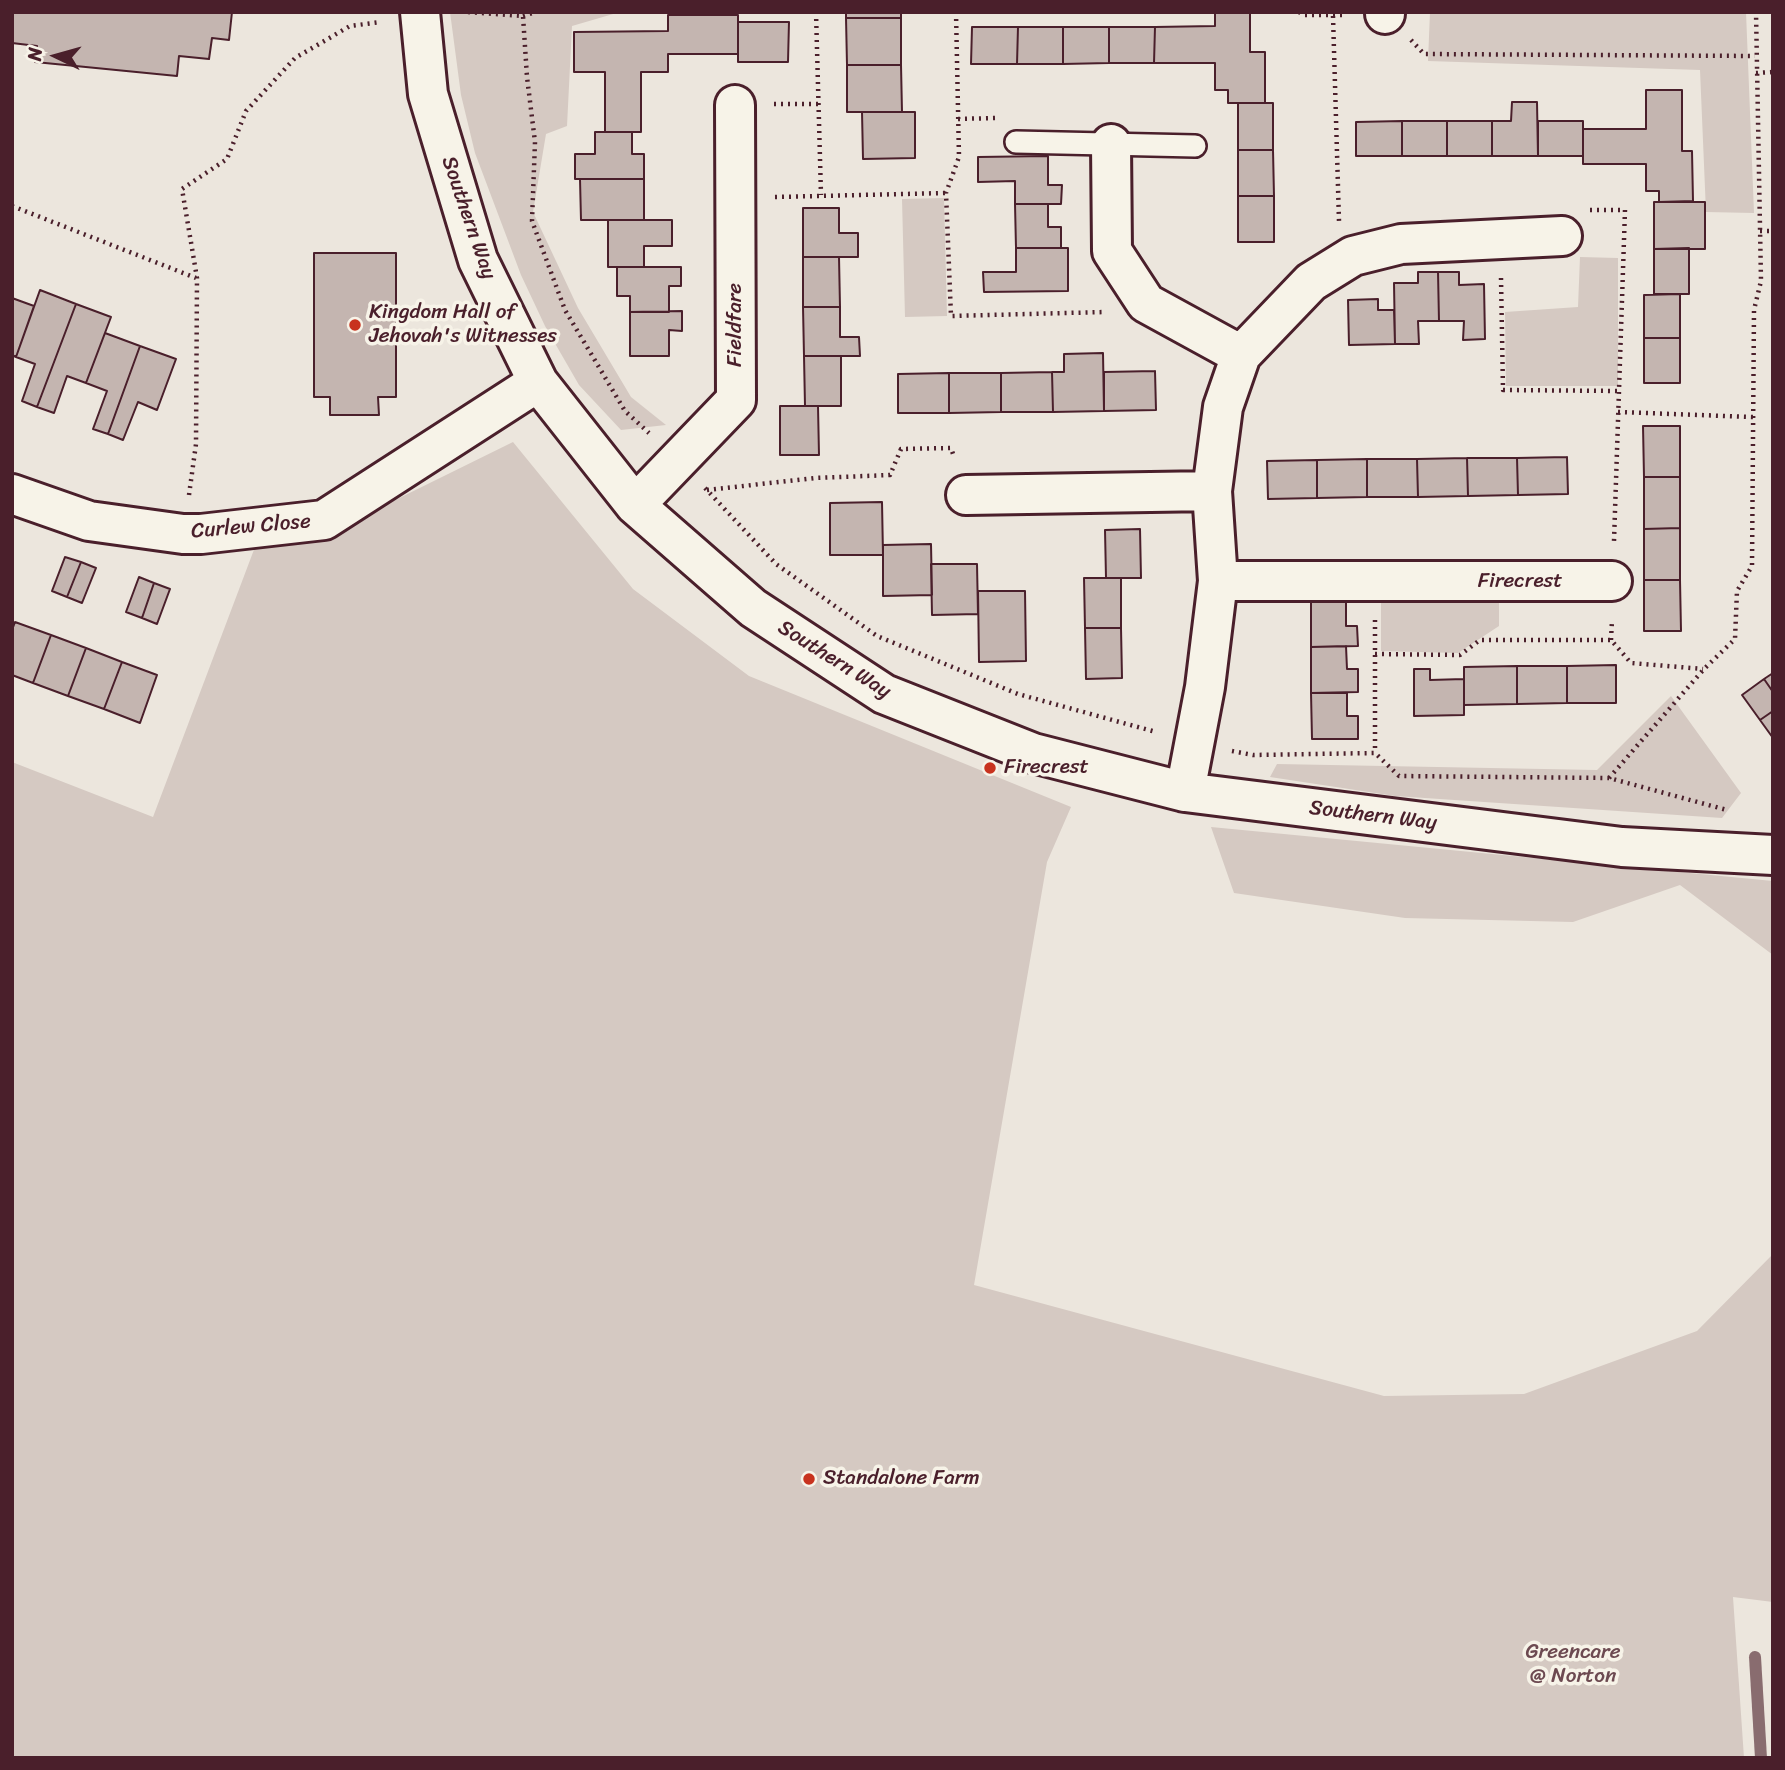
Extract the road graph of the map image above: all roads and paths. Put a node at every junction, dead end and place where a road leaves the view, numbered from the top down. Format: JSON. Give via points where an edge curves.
{"nodes":[{"id":1,"x":468,"y":12,"type":"edge"},
{"id":2,"x":536,"y":12,"type":"edge"},
{"id":3,"x":816,"y":12,"type":"edge"},
{"id":4,"x":956,"y":12,"type":"edge"},
{"id":5,"x":1299,"y":12,"type":"edge"},
{"id":6,"x":1756,"y":12,"type":"edge"},
{"id":7,"x":1385,"y":13,"type":"edge"},
{"id":8,"x":523,"y":16,"type":"junction"},
{"id":9,"x":1333,"y":16,"type":"junction"},
{"id":10,"x":404,"y":17,"type":"edge"},
{"id":11,"x":1755,"y":56,"type":"junction"},
{"id":12,"x":1773,"y":72,"type":"edge"},
{"id":13,"x":1756,"y":74,"type":"junction"},
{"id":14,"x":735,"y":105,"type":"dead end"},
{"id":15,"x":1016,"y":142,"type":"dead end"},
{"id":16,"x":1111,"y":144,"type":"junction"},
{"id":17,"x":1195,"y":146,"type":"dead end"},
{"id":18,"x":946,"y":193,"type":"junction"},
{"id":19,"x":821,"y":195,"type":"junction"},
{"id":20,"x":736,"y":198,"type":"junction"},
{"id":21,"x":12,"y":206,"type":"edge"},
{"id":22,"x":1760,"y":231,"type":"junction"},
{"id":23,"x":1773,"y":231,"type":"edge"},
{"id":24,"x":1562,"y":236,"type":"joint"},
{"id":25,"x":1500,"y":239,"type":"junction"},
{"id":26,"x":1353,"y":256,"type":"junction"},
{"id":27,"x":197,"y":278,"type":"junction"},
{"id":28,"x":1146,"y":303,"type":"junction"},
{"id":29,"x":1241,"y":355,"type":"junction"},
{"id":30,"x":538,"y":382,"type":"junction"},
{"id":31,"x":1619,"y":391,"type":"junction"},
{"id":32,"x":1618,"y":412,"type":"junction"},
{"id":33,"x":1753,"y":417,"type":"junction"},
{"id":34,"x":678,"y":460,"type":"junction"},
{"id":35,"x":706,"y":490,"type":"junction"},
{"id":36,"x":1212,"y":491,"type":"junction"},
{"id":37,"x":12,"y":494,"type":"edge"},
{"id":38,"x":966,"y":495,"type":"joint"},
{"id":39,"x":635,"y":505,"type":"junction"},
{"id":40,"x":183,"y":534,"type":"junction"},
{"id":41,"x":1218,"y":581,"type":"junction"},
{"id":42,"x":1612,"y":581,"type":"junction"},
{"id":43,"x":1375,"y":582,"type":"junction"},
{"id":44,"x":1611,"y":640,"type":"junction"},
{"id":45,"x":1375,"y":654,"type":"junction"},
{"id":46,"x":1704,"y":669,"type":"junction"},
{"id":47,"x":1195,"y":742,"type":"junction"},
{"id":48,"x":1375,"y":753,"type":"junction"},
{"id":49,"x":1609,"y":778,"type":"junction"},
{"id":50,"x":1185,"y":792,"type":"junction"},
{"id":51,"x":1734,"y":812,"type":"dead end"},
{"id":52,"x":1773,"y":855,"type":"edge"}],
"edges":[{"from":1,"to":8,"type":"path"},
{"from":2,"to":8,"type":"path"},
{"from":3,"to":19,"type":"path"},
{"from":4,"to":18,"type":"path","via":[[959,157]]},
{"from":5,"to":9,"type":"path"},
{"from":6,"to":11,"type":"path"},
{"from":7,"to":9,"type":"path"},
{"from":7,"to":11,"type":"path","via":[[1424,54]]},
{"from":8,"to":34,"type":"path","via":[[535,142],[532,221],[565,310],[625,411]]},
{"from":9,"to":26,"type":"path","via":[[1339,226]]},
{"from":10,"to":27,"type":"path","via":[[350,26],[295,58],[246,111],[227,159],[182,189]]},
{"from":10,"to":30,"type":"street","name":"Southern Way","via":[[478,260]]},
{"from":11,"to":13,"type":"path"},
{"from":12,"to":13,"type":"path"},
{"from":13,"to":22,"type":"path"},
{"from":14,"to":20,"type":"street","name":"Fieldfare"},
{"from":15,"to":16,"type":"lane"},
{"from":16,"to":17,"type":"lane"},
{"from":16,"to":28,"type":"street","via":[[1112,251]]},
{"from":18,"to":19,"type":"path"},
{"from":18,"to":28,"type":"path","via":[[951,316],[1136,311]]},
{"from":19,"to":20,"type":"path"},
{"from":20,"to":34,"type":"street","name":"Fieldfare","via":[[736,400]]},
{"from":21,"to":27,"type":"path"},
{"from":22,"to":23,"type":"path"},
{"from":22,"to":33,"type":"path"},
{"from":24,"to":25,"type":"street"},
{"from":24,"to":31,"type":"path","via":[[1583,210],[1625,210]]},
{"from":25,"to":26,"type":"street","via":[[1401,243]]},
{"from":25,"to":31,"type":"path","via":[[1503,390]]},
{"from":26,"to":29,"type":"street","via":[[1311,282]]},
{"from":27,"to":40,"type":"path","via":[[197,444]]},
{"from":28,"to":29,"type":"street"},
{"from":29,"to":36,"type":"street","via":[[1223,407]]},
{"from":30,"to":39,"type":"street","name":"Southern Way"},
{"from":30,"to":40,"type":"street","name":"Curlew Close","via":[[324,520]]},
{"from":31,"to":32,"type":"path"},
{"from":32,"to":33,"type":"path"},
{"from":32,"to":42,"type":"path"},
{"from":33,"to":46,"type":"path","via":[[1752,566],[1737,591],[1735,639]]},
{"from":34,"to":35,"type":"path"},
{"from":34,"to":39,"type":"street","name":"Fieldfare"},
{"from":35,"to":38,"type":"path","via":[[890,475],[901,449],[951,448]]},
{"from":35,"to":47,"type":"path","via":[[776,564],[877,636],[1018,694]]},
{"from":36,"to":38,"type":"street"},
{"from":36,"to":41,"type":"street"},
{"from":37,"to":40,"type":"street","name":"Curlew Close","via":[[89,521]]},
{"from":39,"to":50,"type":"street","name":"Southern Way","via":[[753,608],[884,694],[1033,753]]},
{"from":41,"to":43,"type":"street","name":"Firecrest"},
{"from":41,"to":47,"type":"street"},
{"from":42,"to":43,"type":"street","name":"Firecrest"},
{"from":42,"to":44,"type":"path"},
{"from":43,"to":45,"type":"path"},
{"from":44,"to":45,"type":"path","via":[[1480,640],[1460,655]]},
{"from":44,"to":46,"type":"path","via":[[1631,663]]},
{"from":45,"to":48,"type":"path"},
{"from":46,"to":49,"type":"path"},
{"from":47,"to":48,"type":"path","via":[[1253,755]]},
{"from":47,"to":50,"type":"street"},
{"from":48,"to":49,"type":"path","via":[[1399,776]]},
{"from":49,"to":51,"type":"path"},
{"from":50,"to":52,"type":"street","name":"Southern Way","via":[[1622,847]]}]}
